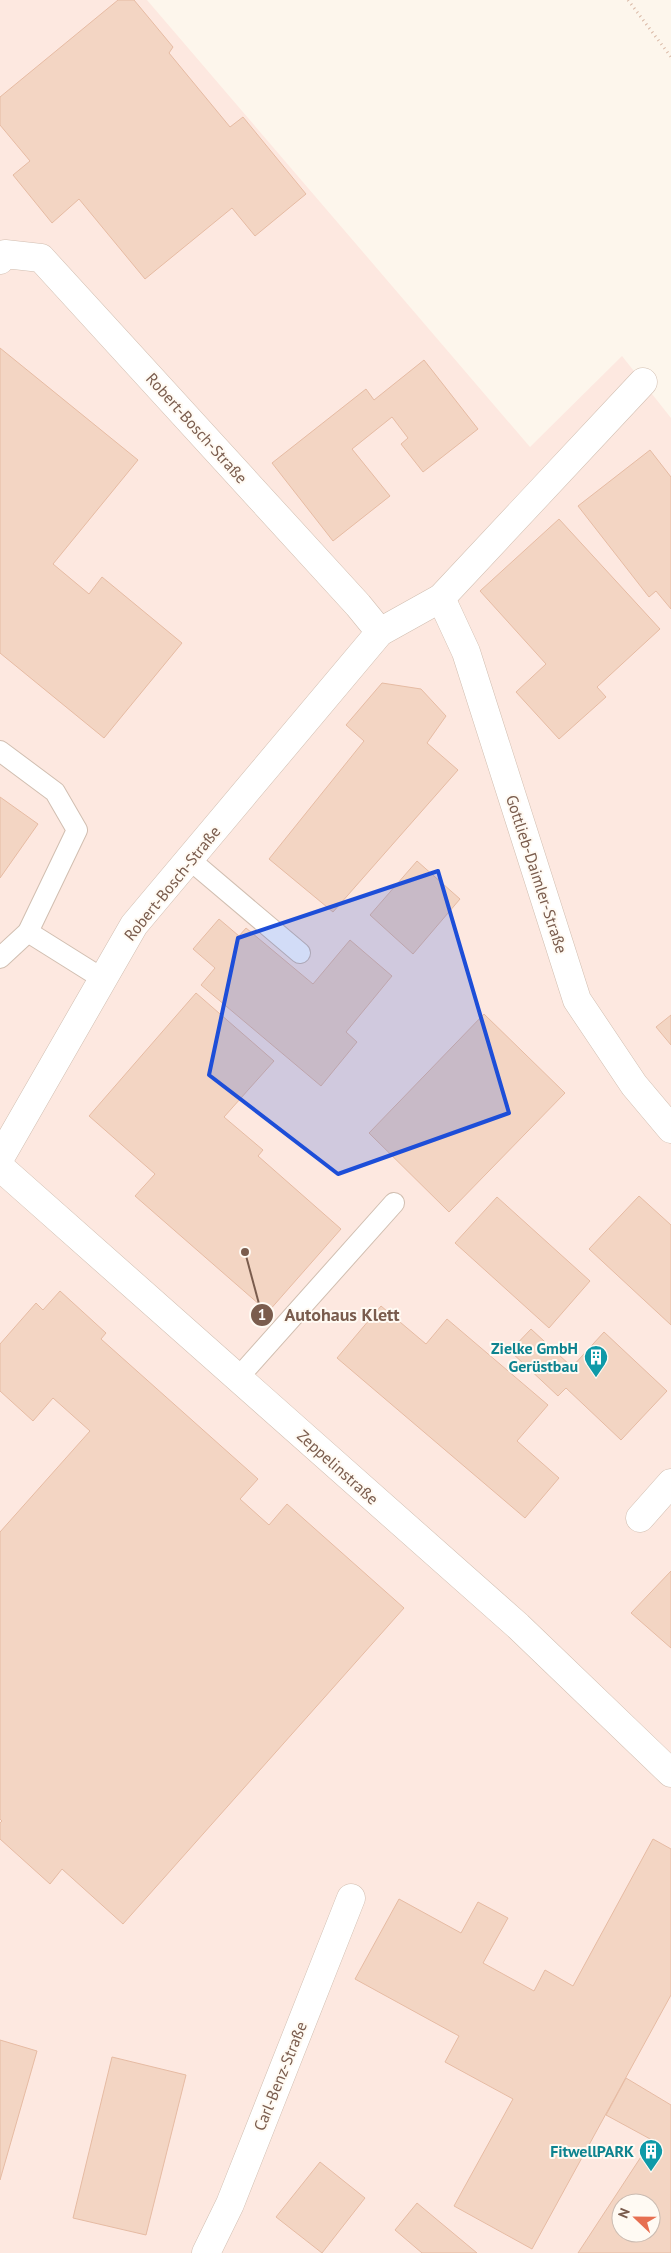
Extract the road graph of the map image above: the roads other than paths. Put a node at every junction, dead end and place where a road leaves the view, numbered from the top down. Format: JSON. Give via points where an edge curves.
{"nodes":[{"id":1,"x":0,"y":260,"type":"edge"},
{"id":2,"x":643,"y":382,"type":"dead end"},
{"id":3,"x":441,"y":598,"type":"junction"},
{"id":4,"x":380,"y":632,"type":"junction"},
{"id":5,"x":0,"y":752,"type":"edge"},
{"id":6,"x":189,"y":859,"type":"junction"},
{"id":7,"x":28,"y":932,"type":"junction"},
{"id":8,"x":300,"y":953,"type":"dead end"},
{"id":9,"x":0,"y":958,"type":"edge"},
{"id":10,"x":103,"y":979,"type":"junction"},
{"id":11,"x":671,"y":1129,"type":"edge"},
{"id":12,"x":0,"y":1158,"type":"edge"},
{"id":13,"x":0,"y":1166,"type":"edge"},
{"id":14,"x":394,"y":1203,"type":"dead end"},
{"id":15,"x":238,"y":1378,"type":"junction"},
{"id":16,"x":671,"y":1483,"type":"edge"},
{"id":17,"x":640,"y":1518,"type":"dead end"},
{"id":18,"x":671,"y":1774,"type":"edge"},
{"id":19,"x":350,"y":1898,"type":"dead end"},
{"id":20,"x":206,"y":2253,"type":"edge"}],
"edges":[{"from":1,"to":4,"type":"street","name":"Robert-Bosch-Straße","via":[[5,254],[40,258]]},
{"from":2,"to":3,"type":"street","name":"Robert-Bosch-Straße"},
{"from":3,"to":4,"type":"street","name":"Robert-Bosch-Straße"},
{"from":3,"to":11,"type":"street","name":"Gottlieb-Daimler-Straße","via":[[466,652],[577,1000],[634,1085]]},
{"from":4,"to":6,"type":"street","name":"Robert-Bosch-Straße"},
{"from":5,"to":7,"type":"lane","via":[[55,792],[77,830]]},
{"from":6,"to":8,"type":"lane"},
{"from":6,"to":10,"type":"street","name":"Robert-Bosch-Straße","via":[[134,925]]},
{"from":7,"to":9,"type":"lane"},
{"from":7,"to":10,"type":"lane"},
{"from":10,"to":12,"type":"street","name":"Robert-Bosch-Straße"},
{"from":13,"to":15,"type":"street","name":"Zeppelinstraße"},
{"from":14,"to":15,"type":"lane"},
{"from":15,"to":18,"type":"street","name":"Zeppelinstraße","via":[[518,1626]]},
{"from":16,"to":17,"type":"street"},
{"from":19,"to":20,"type":"street","name":"Carl-Benz-Straße","via":[[230,2204]]}]}
